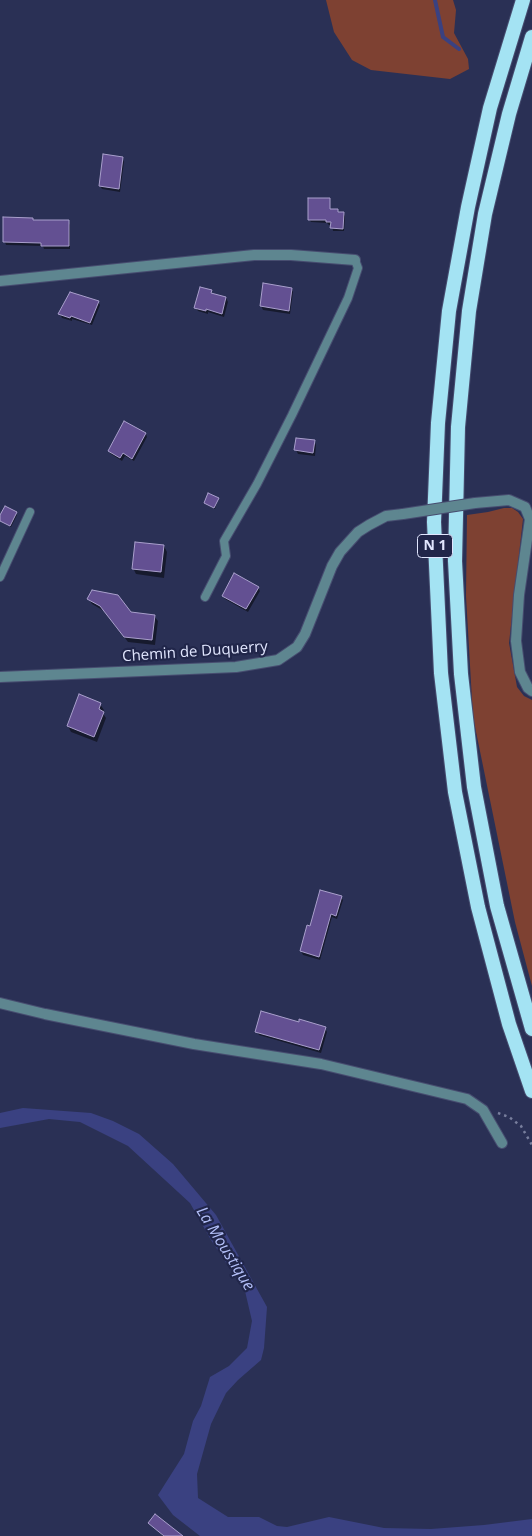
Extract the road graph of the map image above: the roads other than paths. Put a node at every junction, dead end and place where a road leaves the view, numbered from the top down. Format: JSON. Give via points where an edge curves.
{"nodes":[{"id":1,"x":523,"y":0,"type":"edge"},
{"id":2,"x":532,"y":36,"type":"edge"},
{"id":3,"x":356,"y":260,"type":"joint"},
{"id":4,"x":0,"y":281,"type":"edge"},
{"id":5,"x":30,"y":512,"type":"dead end"},
{"id":6,"x":0,"y":577,"type":"edge"},
{"id":7,"x":205,"y":597,"type":"dead end"},
{"id":8,"x":0,"y":677,"type":"edge"},
{"id":9,"x":532,"y":691,"type":"edge"},
{"id":10,"x":0,"y":1003,"type":"edge"},
{"id":11,"x":532,"y":1029,"type":"edge"},
{"id":12,"x":532,"y":1091,"type":"edge"},
{"id":13,"x":502,"y":1143,"type":"dead end"}],
"edges":[{"from":1,"to":12,"type":"highway","number":"N 1","via":[[490,108],[449,311],[438,423],[434,522],[441,673],[455,792],[478,907],[509,1024]]},
{"from":2,"to":11,"type":"highway","number":"N 1","via":[[485,214],[469,311],[458,427],[455,561],[461,674],[474,787],[496,906]]},
{"from":3,"to":4,"type":"street","via":[[254,255]]},
{"from":3,"to":7,"type":"lane","via":[[358,268],[348,298],[274,449],[224,541],[226,556]]},
{"from":5,"to":6,"type":"lane"},
{"from":8,"to":9,"type":"street","name":"Chemin de Duquerry","bridge":true,"via":[[236,667],[278,660],[297,647],[332,566],[358,532],[386,516],[509,500],[525,507],[530,519],[516,642],[520,672]]},
{"from":10,"to":13,"type":"street","via":[[185,1042],[321,1064],[467,1099],[483,1110]]}]}
